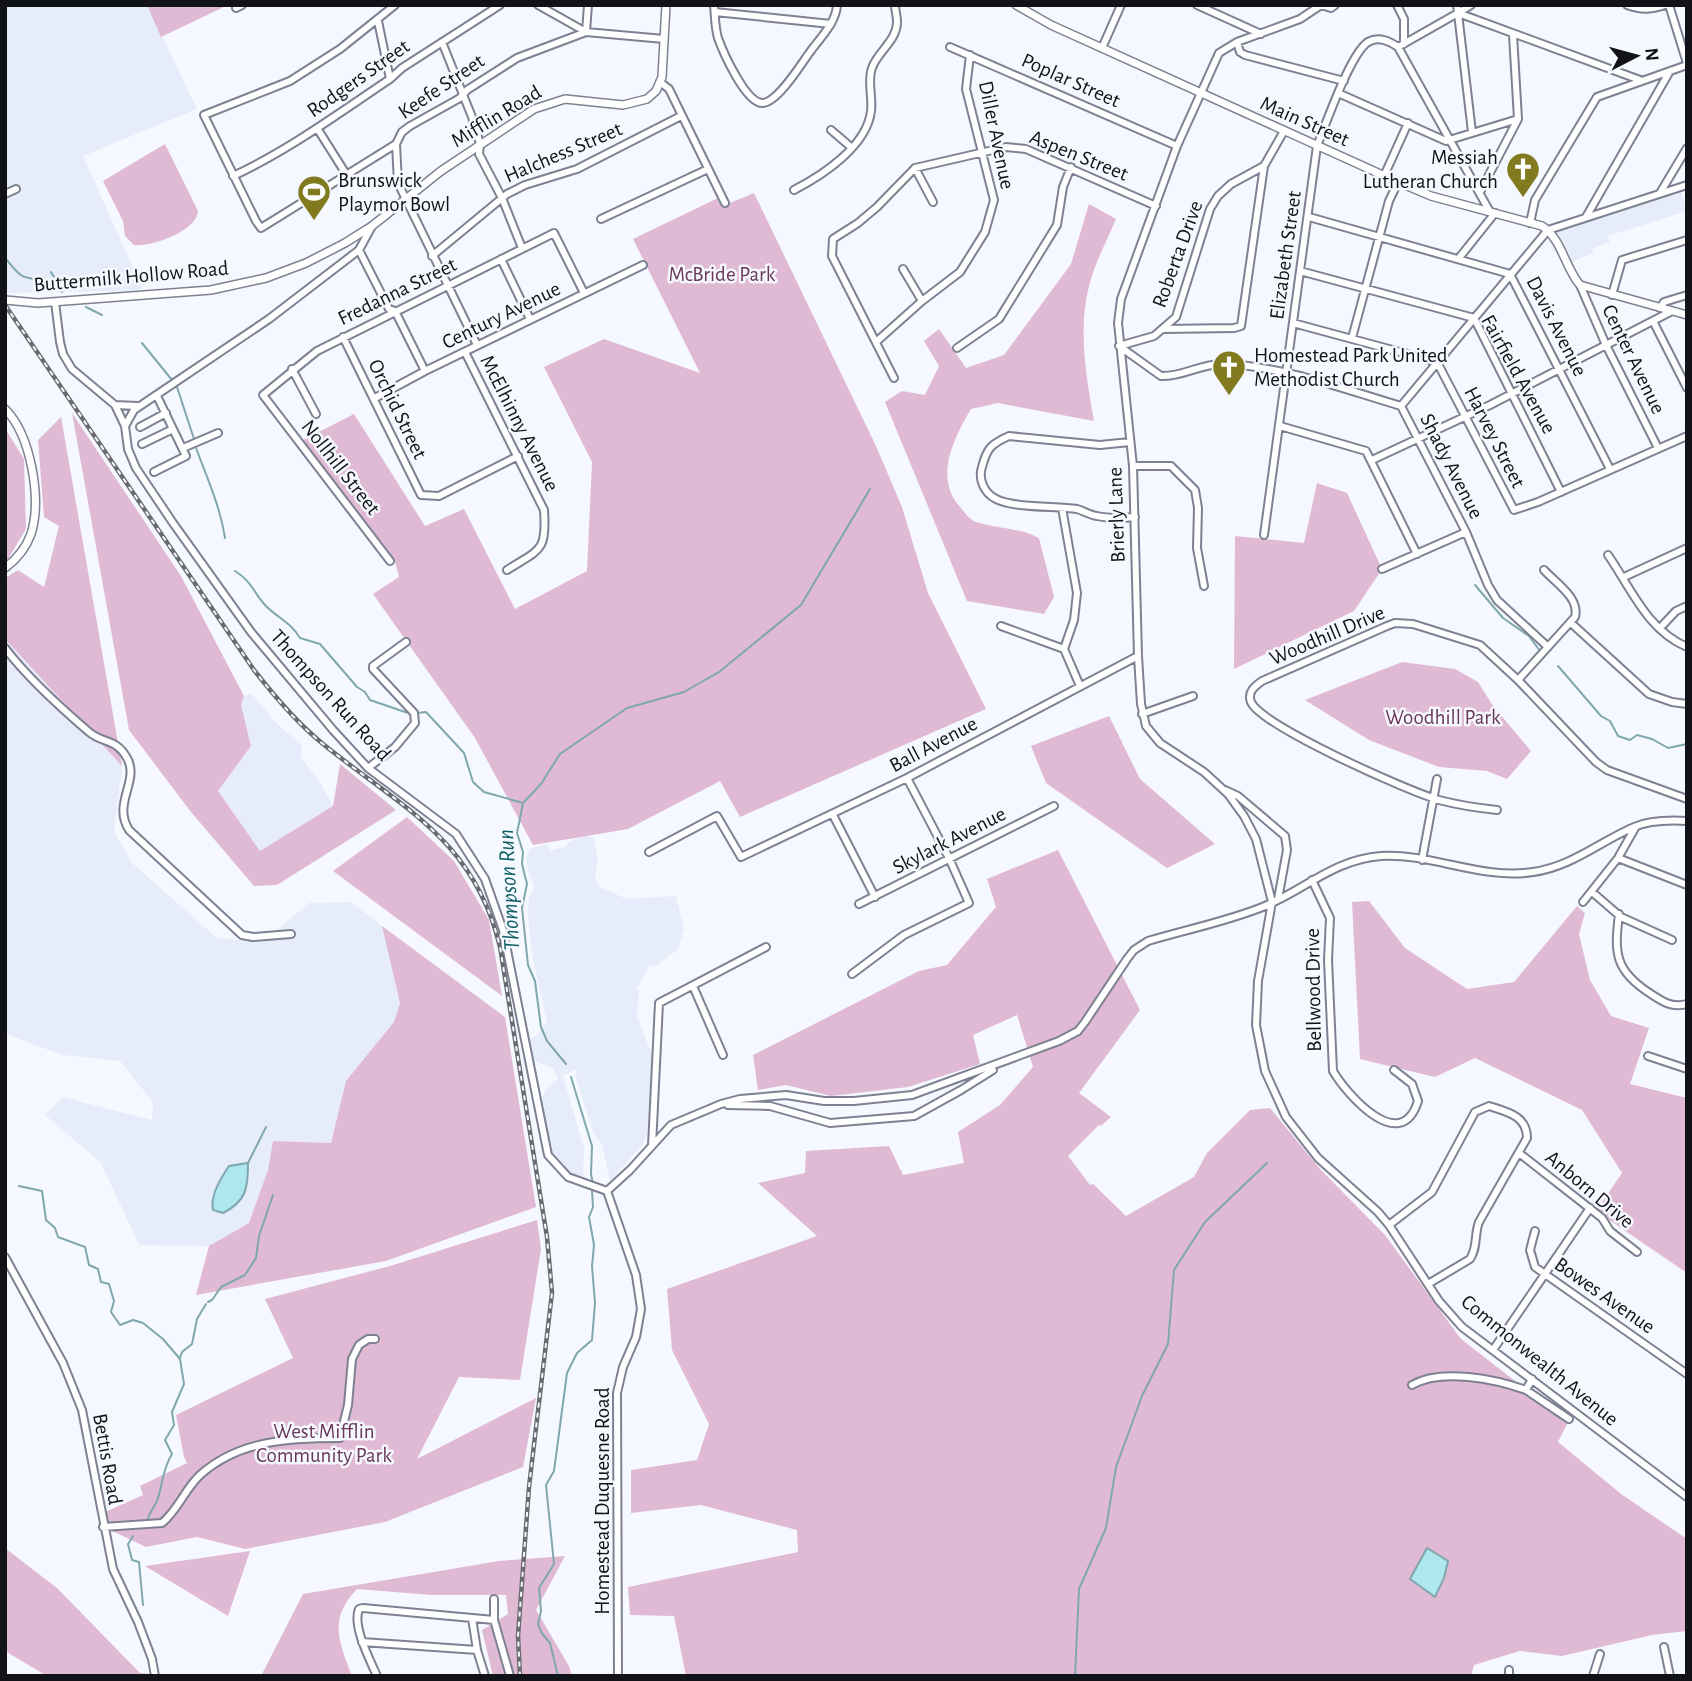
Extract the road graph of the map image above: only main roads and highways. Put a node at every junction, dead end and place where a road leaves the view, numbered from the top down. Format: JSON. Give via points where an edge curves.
{"nodes":[{"id":1,"x":666,"y":5,"type":"edge"},
{"id":2,"x":1016,"y":5,"type":"edge"},
{"id":3,"x":372,"y":226,"type":"joint"},
{"id":4,"x":5,"y":300,"type":"edge"},
{"id":5,"x":1687,"y":315,"type":"edge"},
{"id":6,"x":5,"y":409,"type":"edge"},
{"id":7,"x":5,"y":568,"type":"edge"}],
"edges":[{"from":1,"to":3,"type":"main road","name":"Mifflin Road","via":[[660,82],[647,99],[615,105],[573,99],[546,104],[441,171]]},
{"from":2,"to":5,"type":"main road","name":"Main Street","via":[[1398,182],[1548,230],[1580,285]]},
{"from":3,"to":4,"type":"main road","name":"Buttermilk Hollow Road","via":[[306,263],[244,284],[183,294],[55,302]]},
{"from":6,"to":7,"type":"main road","via":[[28,447],[35,514],[28,543]]}]}
